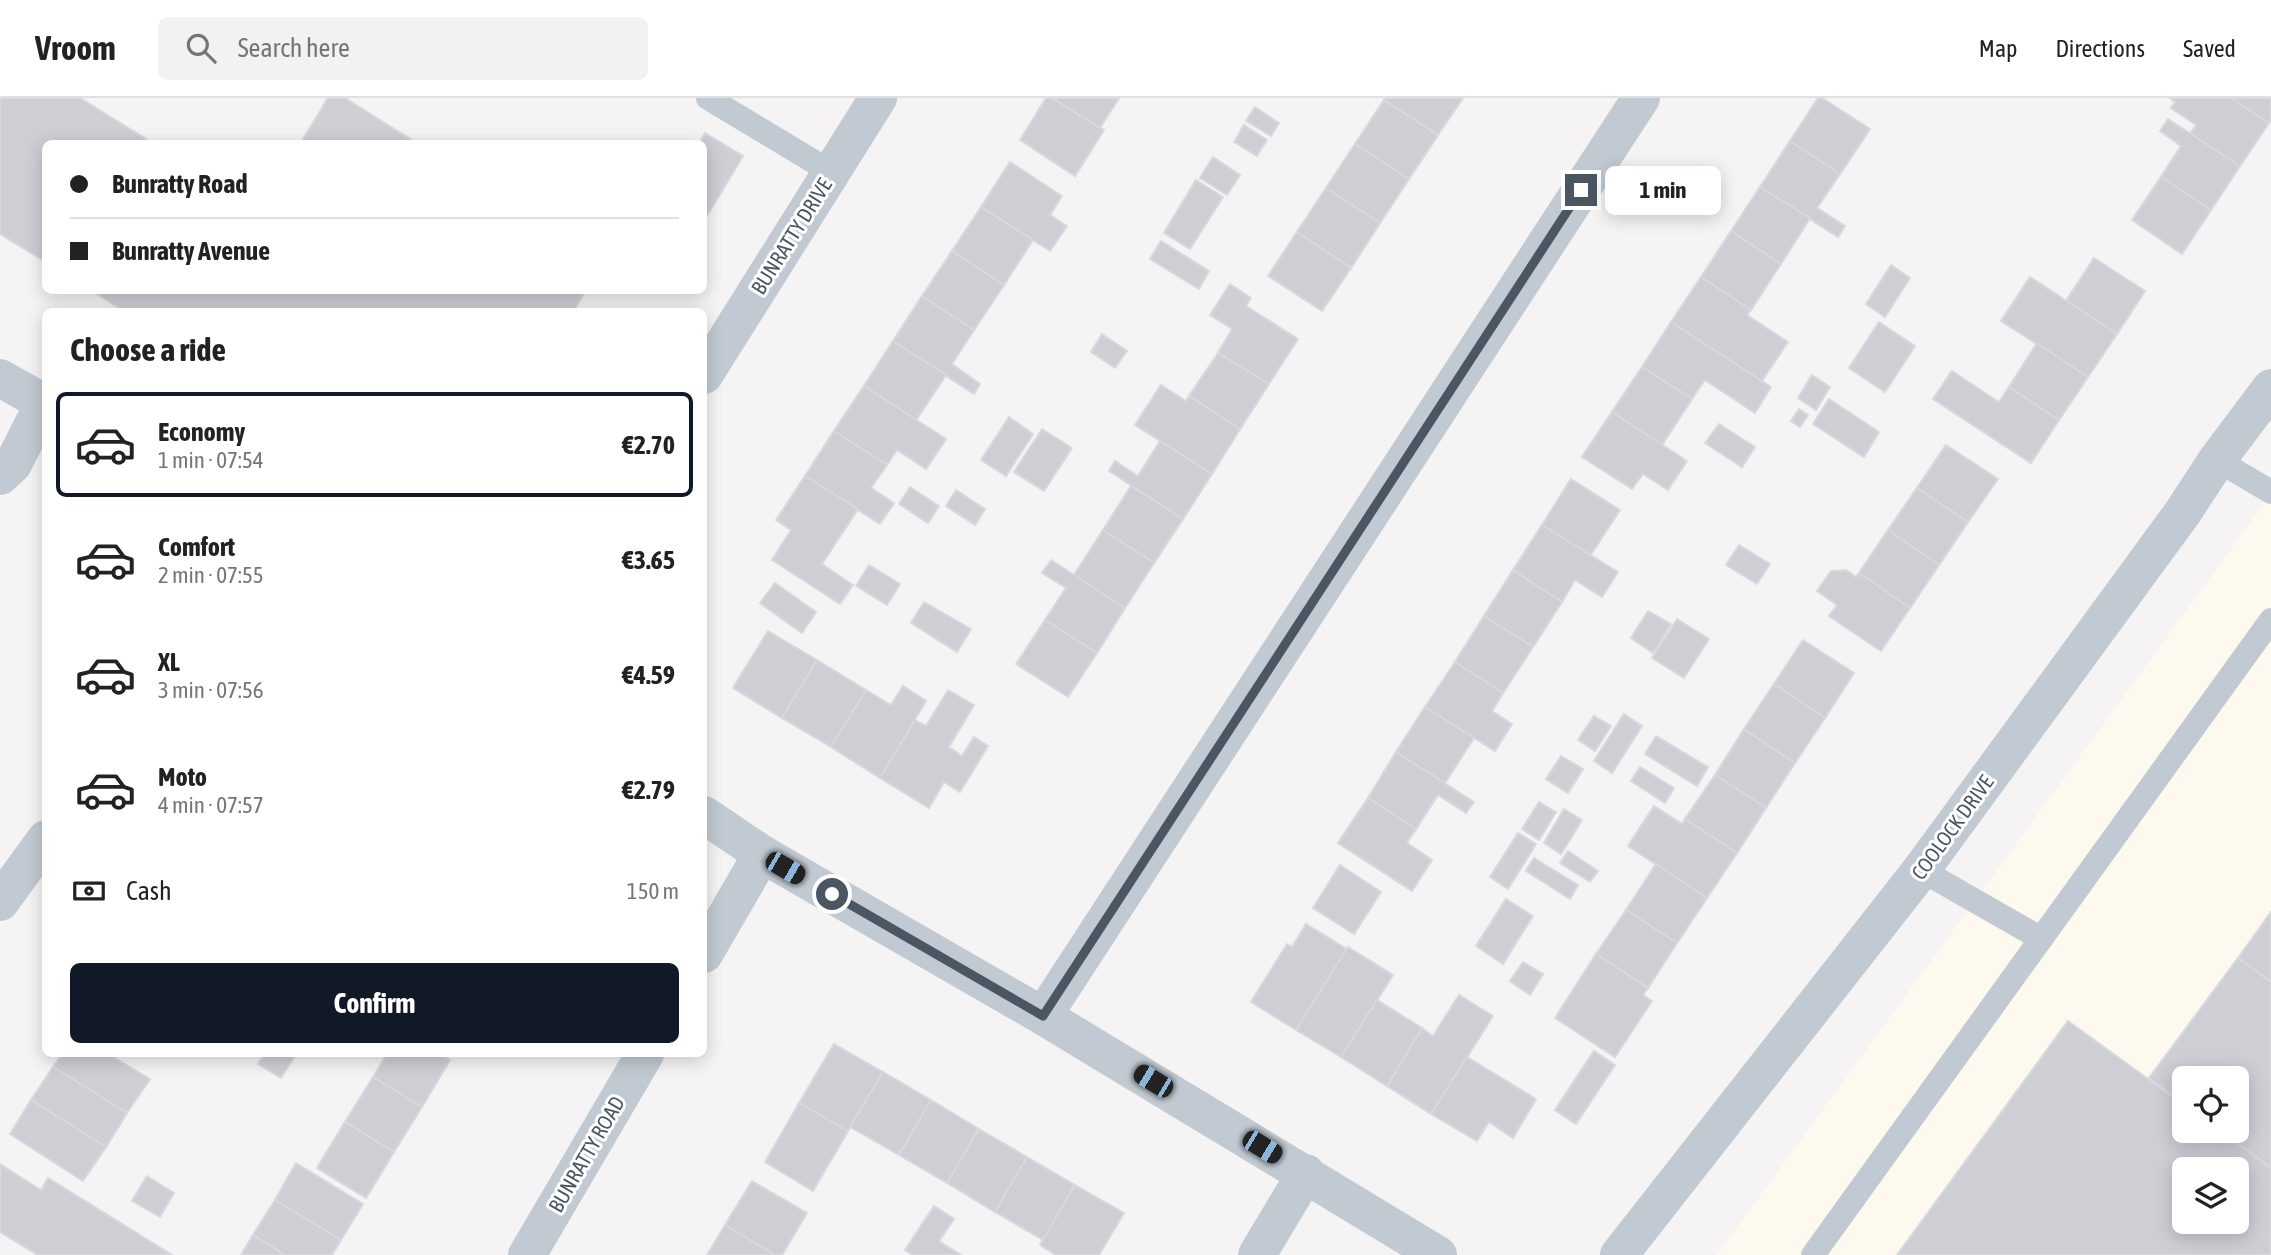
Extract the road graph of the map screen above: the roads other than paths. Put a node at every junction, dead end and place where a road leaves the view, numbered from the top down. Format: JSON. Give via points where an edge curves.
{"nodes":[{"id":1,"x":708,"y":98,"type":"edge"},
{"id":2,"x":878,"y":98,"type":"edge"},
{"id":3,"x":1641,"y":98,"type":"edge"},
{"id":4,"x":831,"y":172,"type":"junction"},
{"id":5,"x":707,"y":370,"type":"edge"},
{"id":6,"x":0,"y":378,"type":"edge"},
{"id":7,"x":2271,"y":388,"type":"edge"},
{"id":8,"x":42,"y":401,"type":"edge"},
{"id":9,"x":42,"y":409,"type":"edge"},
{"id":10,"x":2217,"y":460,"type":"junction"},
{"id":11,"x":0,"y":476,"type":"edge"},
{"id":12,"x":2271,"y":492,"type":"edge"},
{"id":13,"x":2271,"y":620,"type":"edge"},
{"id":14,"x":707,"y":817,"type":"edge"},
{"id":15,"x":42,"y":844,"type":"edge"},
{"id":16,"x":762,"y":854,"type":"junction"},
{"id":17,"x":1921,"y":870,"type":"junction"},
{"id":18,"x":0,"y":902,"type":"edge"},
{"id":19,"x":2040,"y":938,"type":"junction"},
{"id":20,"x":707,"y":949,"type":"edge"},
{"id":21,"x":1043,"y":1016,"type":"junction"},
{"id":22,"x":643,"y":1057,"type":"edge"},
{"id":23,"x":1306,"y":1173,"type":"junction"},
{"id":24,"x":527,"y":1255,"type":"edge"},
{"id":25,"x":1257,"y":1255,"type":"edge"},
{"id":26,"x":1438,"y":1255,"type":"edge"},
{"id":27,"x":1619,"y":1255,"type":"edge"},
{"id":28,"x":1813,"y":1255,"type":"edge"}],
"edges":[{"from":1,"to":4,"type":"lane"},
{"from":2,"to":4,"type":"street","name":"BUNRATTY DRIVE"},
{"from":3,"to":21,"type":"street"},
{"from":4,"to":5,"type":"street","name":"BUNRATTY DRIVE"},
{"from":6,"to":8,"type":"street"},
{"from":7,"to":10,"type":"street","name":"COOLOCK DRIVE"},
{"from":9,"to":11,"type":"street","via":[[13,464]]},
{"from":10,"to":12,"type":"lane"},
{"from":10,"to":17,"type":"street","name":"COOLOCK DRIVE"},
{"from":13,"to":19,"type":"lane"},
{"from":14,"to":16,"type":"street"},
{"from":15,"to":18,"type":"street"},
{"from":16,"to":20,"type":"street"},
{"from":16,"to":21,"type":"street"},
{"from":17,"to":19,"type":"lane"},
{"from":17,"to":27,"type":"street","name":"COOLOCK DRIVE"},
{"from":19,"to":28,"type":"lane"},
{"from":21,"to":23,"type":"street"},
{"from":22,"to":24,"type":"street","name":"BUNRATTY ROAD"},
{"from":23,"to":25,"type":"street"},
{"from":23,"to":26,"type":"street"}]}
